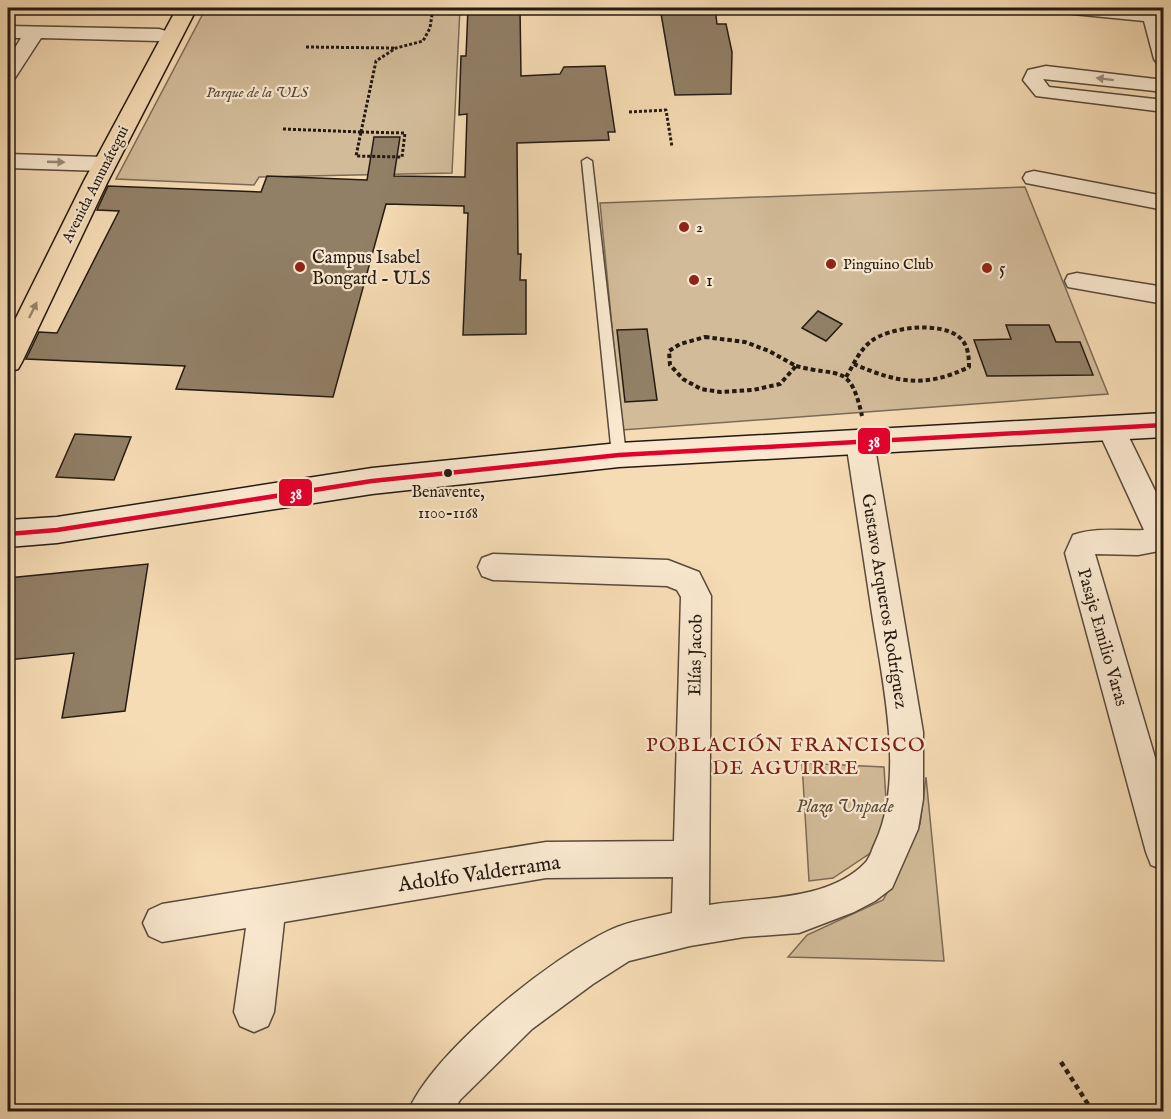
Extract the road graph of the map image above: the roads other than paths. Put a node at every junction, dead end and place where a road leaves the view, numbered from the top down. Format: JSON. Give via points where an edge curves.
{"nodes":[{"id":1,"x":174,"y":8,"type":"edge"},
{"id":2,"x":187,"y":8,"type":"edge"},
{"id":3,"x":1073,"y":8,"type":"edge"},
{"id":4,"x":1153,"y":12,"type":"edge"},
{"id":5,"x":10,"y":24,"type":"edge"},
{"id":6,"x":35,"y":32,"type":"junction"},
{"id":7,"x":159,"y":35,"type":"junction"},
{"id":8,"x":13,"y":56,"type":"edge"},
{"id":9,"x":1164,"y":59,"type":"edge"},
{"id":10,"x":8,"y":74,"type":"edge"},
{"id":11,"x":1164,"y":86,"type":"edge"},
{"id":12,"x":1164,"y":106,"type":"edge"},
{"id":13,"x":8,"y":160,"type":"edge"},
{"id":14,"x":587,"y":161,"type":"dead end"},
{"id":15,"x":95,"y":163,"type":"junction"},
{"id":16,"x":1034,"y":178,"type":"dead end"},
{"id":17,"x":1164,"y":203,"type":"edge"},
{"id":18,"x":1077,"y":281,"type":"dead end"},
{"id":19,"x":1164,"y":296,"type":"edge"},
{"id":20,"x":8,"y":312,"type":"edge"},
{"id":21,"x":8,"y":362,"type":"edge"},
{"id":22,"x":1164,"y":424,"type":"edge"},
{"id":23,"x":1111,"y":428,"type":"junction"},
{"id":24,"x":865,"y":442,"type":"junction"},
{"id":25,"x":619,"y":455,"type":"junction"},
{"id":26,"x":8,"y":534,"type":"edge"},
{"id":27,"x":493,"y":567,"type":"dead end"},
{"id":28,"x":1164,"y":852,"type":"edge"},
{"id":29,"x":692,"y":859,"type":"junction"},
{"id":30,"x":267,"y":907,"type":"junction"},
{"id":31,"x":162,"y":924,"type":"dead end"},
{"id":32,"x":690,"y":927,"type":"junction"},
{"id":33,"x":254,"y":1012,"type":"dead end"},
{"id":34,"x":428,"y":1112,"type":"edge"}],
"edges":[{"from":1,"to":7,"type":"main road","name":"Avenida Amunátegui"},
{"from":2,"to":15,"type":"main road","name":"Avenida Amunátegui"},
{"from":3,"to":4,"type":"street"},
{"from":4,"to":9,"type":"street"},
{"from":5,"to":6,"type":"street"},
{"from":6,"to":7,"type":"street"},
{"from":6,"to":8,"type":"street"},
{"from":7,"to":15,"type":"main road","name":"Avenida Amunátegui"},
{"from":8,"to":10,"type":"street"},
{"from":11,"to":12,"type":"street","one_way":true,"via":[[1046,72],[1035,74],[1033,80],[1043,92]]},
{"from":13,"to":15,"type":"main road","one_way":true},
{"from":14,"to":25,"type":"lane"},
{"from":15,"to":20,"type":"main road","name":"Avenida Amunátegui"},
{"from":21,"to":15,"type":"main road","name":"Avenida Amunátegui","one_way":true},
{"from":16,"to":17,"type":"street"},
{"from":18,"to":19,"type":"street"},
{"from":22,"to":23,"type":"main road"},
{"from":23,"to":24,"type":"main road"},
{"from":23,"to":28,"type":"street","name":"Pasaje Emilio Varas","via":[[1159,530],[1156,540],[1147,543],[1092,541],[1083,544],[1080,553]]},
{"from":24,"to":25,"type":"main road"},
{"from":24,"to":32,"type":"street","name":"Gustavo Arqueros Rodríguez","via":[[906,732],[906,799],[900,829],[879,875],[841,899],[799,914]]},
{"from":25,"to":26,"type":"main road","via":[[372,480],[57,530]]},
{"from":27,"to":29,"type":"street","name":"Elías Jacob","via":[[668,573],[688,581],[696,597]]},
{"from":29,"to":30,"type":"street","name":"Adolfo Valderrama","via":[[546,860]]},
{"from":29,"to":32,"type":"street","name":"Elías Jacob"},
{"from":30,"to":31,"type":"street","name":"Adolfo Valderrama"},
{"from":30,"to":33,"type":"street"},
{"from":32,"to":34,"type":"street","name":"Gustavo Arqueros Rodríguez","via":[[622,944],[579,970],[518,1015],[446,1086]]}]}
